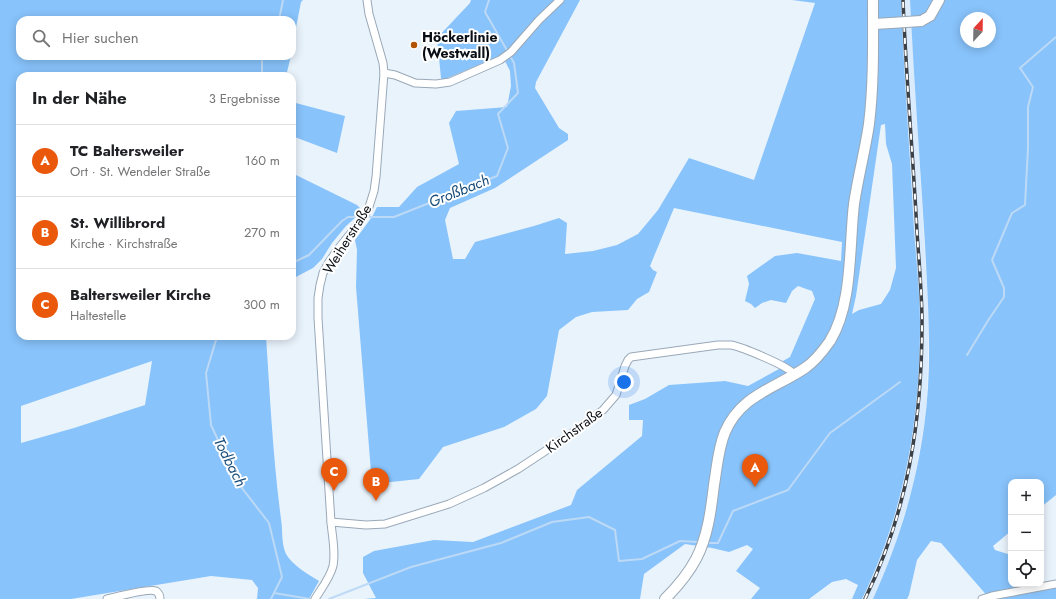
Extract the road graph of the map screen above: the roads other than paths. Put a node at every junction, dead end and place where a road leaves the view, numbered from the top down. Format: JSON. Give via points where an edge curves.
{"nodes":[{"id":1,"x":367,"y":0,"type":"edge"},
{"id":2,"x":560,"y":0,"type":"edge"},
{"id":3,"x":872,"y":0,"type":"edge"},
{"id":4,"x":939,"y":0,"type":"edge"},
{"id":5,"x":873,"y":24,"type":"junction"},
{"id":6,"x":384,"y":73,"type":"junction"},
{"id":7,"x":794,"y":374,"type":"junction"},
{"id":8,"x":331,"y":522,"type":"junction"},
{"id":9,"x":1056,"y":584,"type":"edge"},
{"id":10,"x":316,"y":597,"type":"edge"},
{"id":11,"x":107,"y":599,"type":"edge"},
{"id":12,"x":160,"y":599,"type":"edge"},
{"id":13,"x":665,"y":599,"type":"edge"},
{"id":14,"x":982,"y":599,"type":"edge"}],
"edges":[{"from":1,"to":6,"type":"street","name":"Weiherstraße"},
{"from":2,"to":6,"type":"street","via":[[504,58],[450,82],[415,83]]},
{"from":3,"to":5,"type":"main road"},
{"from":4,"to":5,"type":"main road","bridge":true,"via":[[930,16],[921,21]]},
{"from":5,"to":7,"type":"main road","via":[[872,88],[854,204],[844,303],[829,342],[810,364]]},
{"from":6,"to":8,"type":"street","name":"Weiherstraße","via":[[374,191],[368,210],[323,273],[318,298]]},
{"from":7,"to":8,"type":"street","name":"Kirchstraße","via":[[787,368],[731,345],[631,358],[625,366],[616,395],[603,410],[568,436],[484,488],[449,504],[385,524]]},
{"from":7,"to":13,"type":"main road","via":[[744,405],[726,431],[719,452],[704,540],[687,574]]},
{"from":8,"to":10,"type":"street","name":"Weiherstraße","via":[[333,566]]},
{"from":9,"to":14,"type":"street"},
{"from":11,"to":12,"type":"street","via":[[153,590],[158,592]]}]}
